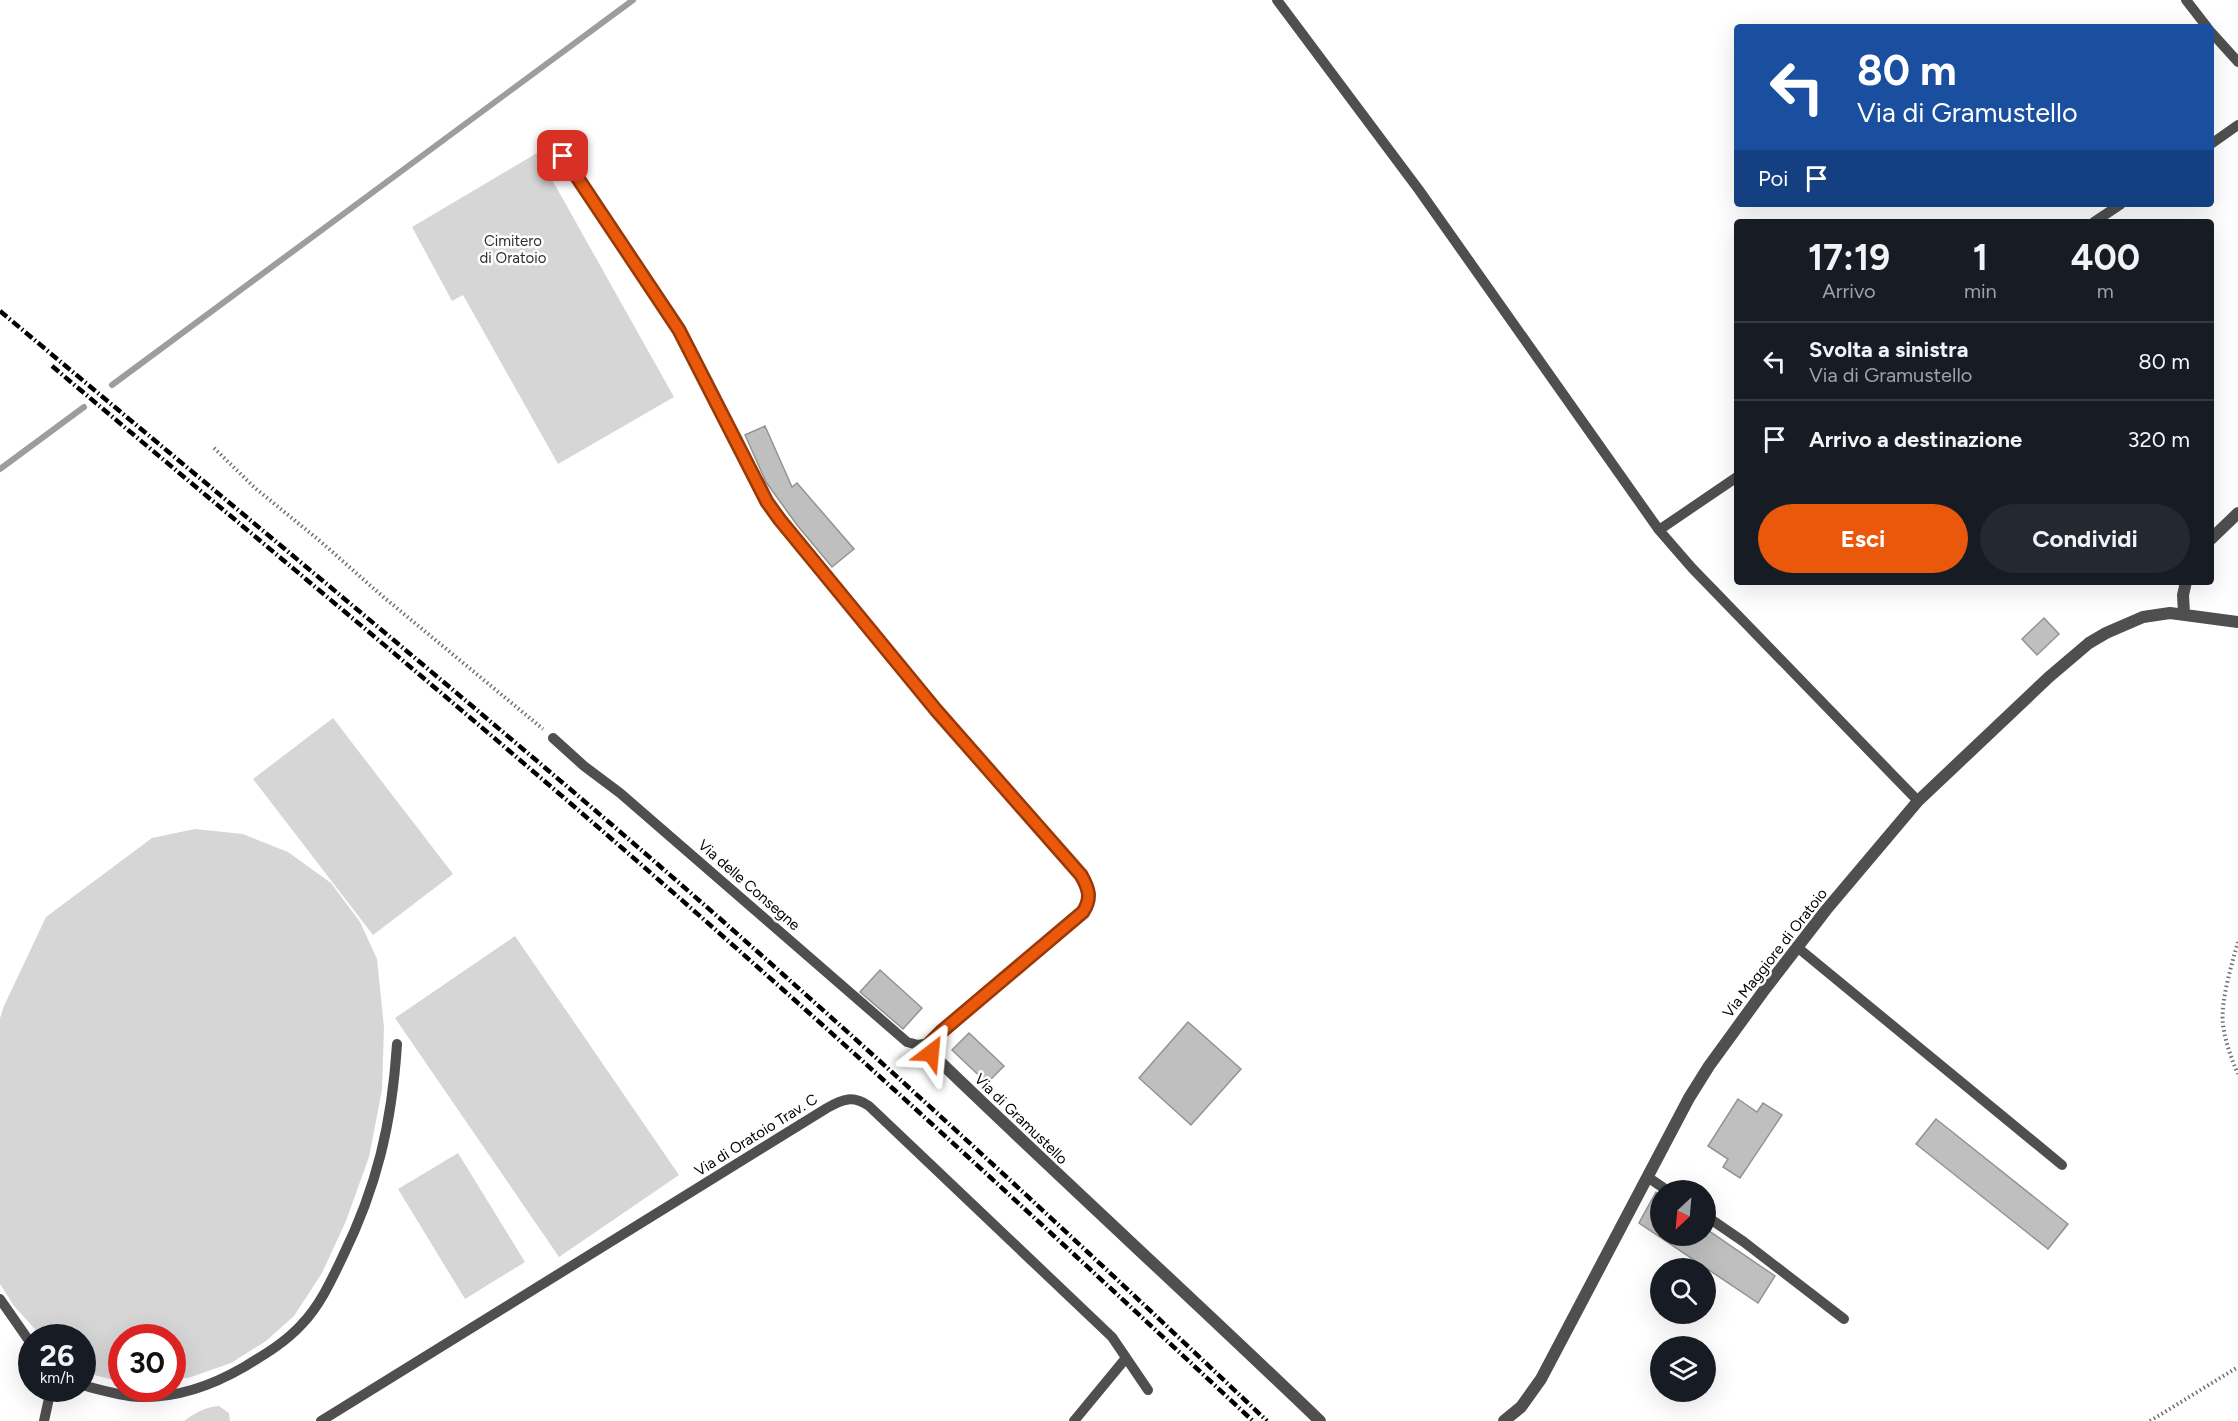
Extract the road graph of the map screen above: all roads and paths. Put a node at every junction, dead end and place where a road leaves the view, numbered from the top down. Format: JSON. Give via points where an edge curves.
{"nodes":[{"id":1,"x":1277,"y":0,"type":"edge"},
{"id":2,"x":2186,"y":0,"type":"edge"},
{"id":3,"x":2205,"y":24,"type":"edge"},
{"id":4,"x":2214,"y":35,"type":"edge"},
{"id":5,"x":2238,"y":62,"type":"edge"},
{"id":6,"x":2238,"y":124,"type":"edge"},
{"id":7,"x":2214,"y":142,"type":"edge"},
{"id":8,"x":563,"y":156,"type":"dead end"},
{"id":9,"x":2116,"y":207,"type":"edge"},
{"id":10,"x":2098,"y":219,"type":"edge"},
{"id":11,"x":214,"y":448,"type":"dead end"},
{"id":12,"x":1734,"y":479,"type":"edge"},
{"id":13,"x":2238,"y":513,"type":"edge"},
{"id":14,"x":1659,"y":530,"type":"junction"},
{"id":15,"x":2214,"y":536,"type":"edge"},
{"id":16,"x":2185,"y":585,"type":"edge"},
{"id":17,"x":2184,"y":614,"type":"junction"},
{"id":18,"x":2238,"y":622,"type":"edge"},
{"id":19,"x":553,"y":738,"type":"joint"},
{"id":20,"x":1918,"y":801,"type":"junction"},
{"id":21,"x":2238,"y":942,"type":"edge"},
{"id":22,"x":1797,"y":948,"type":"junction"},
{"id":23,"x":930,"y":1043,"type":"junction"},
{"id":24,"x":397,"y":1044,"type":"dead end"},
{"id":25,"x":2238,"y":1074,"type":"edge"},
{"id":26,"x":2062,"y":1165,"type":"dead end"},
{"id":27,"x":1648,"y":1178,"type":"junction"},
{"id":28,"x":1651,"y":1180,"type":"edge"},
{"id":29,"x":1716,"y":1223,"type":"edge"},
{"id":30,"x":0,"y":1299,"type":"edge"},
{"id":31,"x":1844,"y":1319,"type":"dead end"},
{"id":32,"x":18,"y":1325,"type":"edge"},
{"id":33,"x":1126,"y":1358,"type":"junction"},
{"id":34,"x":2238,"y":1367,"type":"edge"},
{"id":35,"x":96,"y":1388,"type":"edge"},
{"id":36,"x":1148,"y":1390,"type":"dead end"},
{"id":37,"x":48,"y":1402,"type":"edge"},
{"id":38,"x":44,"y":1421,"type":"edge"},
{"id":39,"x":321,"y":1421,"type":"edge"},
{"id":40,"x":1074,"y":1421,"type":"edge"},
{"id":41,"x":1320,"y":1421,"type":"edge"},
{"id":42,"x":1504,"y":1421,"type":"edge"},
{"id":43,"x":2150,"y":1421,"type":"edge"}],
"edges":[{"from":1,"to":14,"type":"lane","via":[[1419,190]]},
{"from":2,"to":3,"type":"lane"},
{"from":4,"to":5,"type":"lane"},
{"from":6,"to":7,"type":"lane"},
{"from":8,"to":23,"type":"street","via":[[679,330],[767,502],[943,718],[1081,875],[1089,890],[1083,912]]},
{"from":9,"to":10,"type":"lane"},
{"from":11,"to":19,"type":"path","via":[[255,488]]},
{"from":12,"to":14,"type":"lane"},
{"from":13,"to":15,"type":"street"},
{"from":14,"to":20,"type":"lane"},
{"from":16,"to":17,"type":"street"},
{"from":17,"to":18,"type":"street","name":"Via Maggiore di Oratoio"},
{"from":17,"to":20,"type":"street","name":"Via Maggiore di Oratoio","via":[[2143,617],[2089,643]]},
{"from":19,"to":23,"type":"lane","name":"Via delle Consegne","via":[[907,1042]]},
{"from":20,"to":22,"type":"street","name":"Via Maggiore di Oratoio"},
{"from":21,"to":25,"type":"path","via":[[2228,976],[2222,1023]]},
{"from":22,"to":26,"type":"lane"},
{"from":22,"to":27,"type":"street","name":"Via Maggiore di Oratoio","via":[[1709,1066]]},
{"from":23,"to":41,"type":"street","name":"Via di Gramustello","via":[[931,1053],[1036,1156]]},
{"from":24,"to":35,"type":"lane","via":[[391,1114],[361,1219],[323,1295],[302,1325],[237,1371],[186,1391],[141,1397]]},
{"from":27,"to":28,"type":"lane"},
{"from":27,"to":42,"type":"street","name":"Via Maggiore di Oratoio","via":[[1541,1379],[1521,1407]]},
{"from":29,"to":31,"type":"lane"},
{"from":30,"to":32,"type":"lane"},
{"from":33,"to":36,"type":"lane","name":"Via di Oratoio Trav. C"},
{"from":33,"to":39,"type":"lane","name":"Via di Oratoio Trav. C","via":[[1112,1337],[869,1106],[851,1098],[827,1108]]},
{"from":33,"to":40,"type":"lane"},
{"from":34,"to":43,"type":"path"},
{"from":37,"to":38,"type":"lane"}]}
